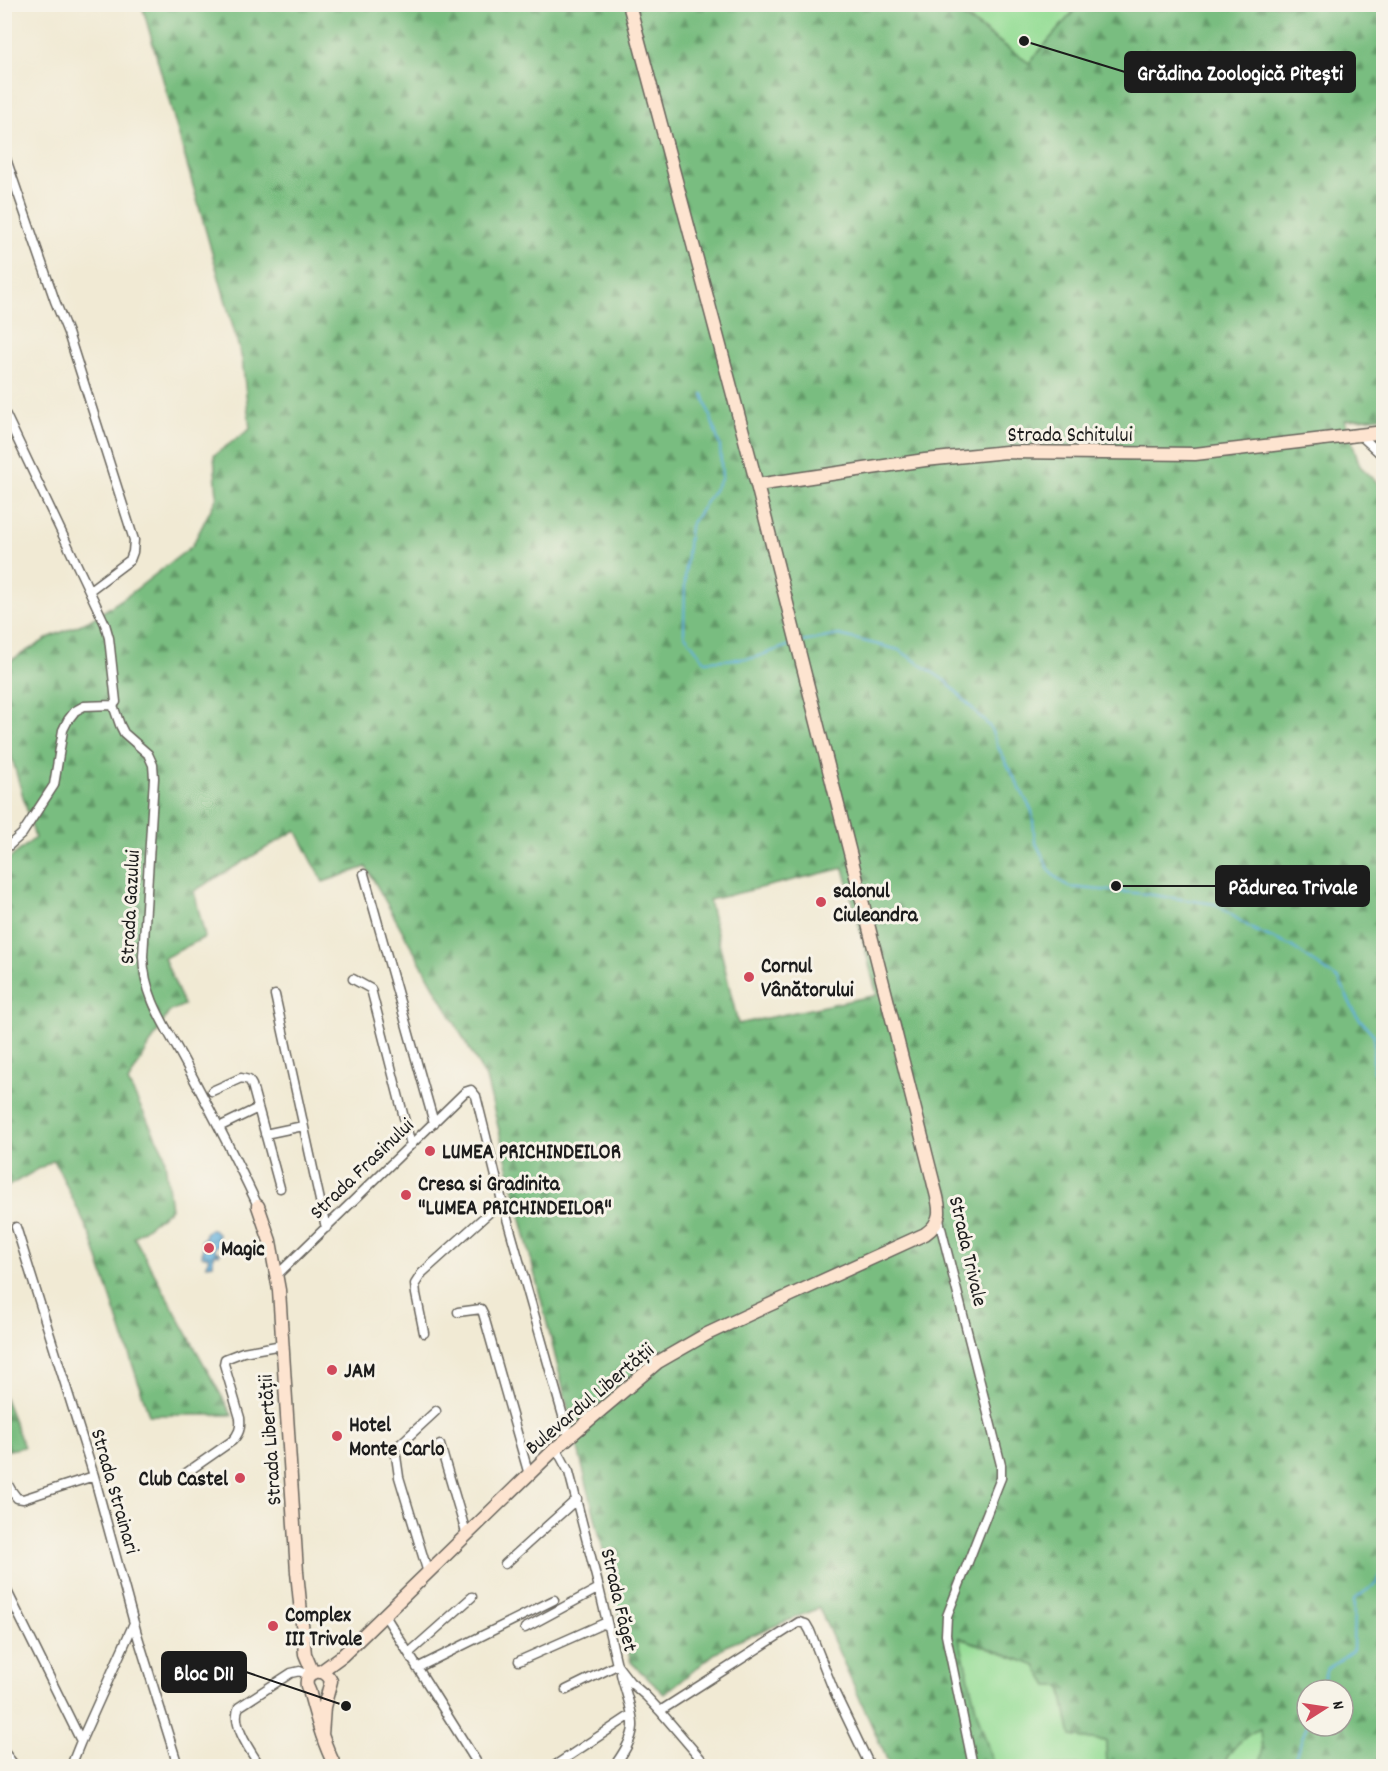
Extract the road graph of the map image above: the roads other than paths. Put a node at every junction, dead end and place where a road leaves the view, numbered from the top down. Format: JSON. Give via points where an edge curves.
{"nodes":[{"id":1,"x":629,"y":4,"type":"edge"},
{"id":2,"x":4,"y":153,"type":"edge"},
{"id":3,"x":4,"y":411,"type":"edge"},
{"id":4,"x":1383,"y":432,"type":"edge"},
{"id":5,"x":1359,"y":434,"type":"junction"},
{"id":6,"x":1383,"y":457,"type":"edge"},
{"id":7,"x":757,"y":485,"type":"junction"},
{"id":8,"x":90,"y":590,"type":"junction"},
{"id":9,"x":113,"y":705,"type":"junction"},
{"id":10,"x":4,"y":850,"type":"edge"},
{"id":11,"x":364,"y":874,"type":"dead end"},
{"id":12,"x":353,"y":979,"type":"dead end"},
{"id":13,"x":274,"y":995,"type":"dead end"},
{"id":14,"x":212,"y":1091,"type":"dead end"},
{"id":15,"x":258,"y":1108,"type":"junction"},
{"id":16,"x":434,"y":1123,"type":"junction"},
{"id":17,"x":303,"y":1126,"type":"junction"},
{"id":18,"x":219,"y":1127,"type":"junction"},
{"id":19,"x":265,"y":1134,"type":"junction"},
{"id":20,"x":411,"y":1145,"type":"junction"},
{"id":21,"x":280,"y":1188,"type":"dead end"},
{"id":22,"x":502,"y":1201,"type":"junction"},
{"id":23,"x":258,"y":1206,"type":"joint"},
{"id":24,"x":939,"y":1220,"type":"junction"},
{"id":25,"x":16,"y":1227,"type":"dead end"},
{"id":26,"x":326,"y":1228,"type":"junction"},
{"id":27,"x":277,"y":1275,"type":"junction"},
{"id":28,"x":458,"y":1312,"type":"dead end"},
{"id":29,"x":424,"y":1333,"type":"dead end"},
{"id":30,"x":282,"y":1345,"type":"junction"},
{"id":31,"x":436,"y":1411,"type":"dead end"},
{"id":32,"x":569,"y":1437,"type":"junction"},
{"id":33,"x":440,"y":1445,"type":"dead end"},
{"id":34,"x":556,"y":1448,"type":"junction"},
{"id":35,"x":186,"y":1473,"type":"dead end"},
{"id":36,"x":529,"y":1475,"type":"junction"},
{"id":37,"x":94,"y":1476,"type":"junction"},
{"id":38,"x":4,"y":1477,"type":"edge"},
{"id":39,"x":577,"y":1499,"type":"junction"},
{"id":40,"x":467,"y":1536,"type":"junction"},
{"id":41,"x":505,"y":1564,"type":"dead end"},
{"id":42,"x":428,"y":1573,"type":"junction"},
{"id":43,"x":4,"y":1585,"type":"edge"},
{"id":44,"x":600,"y":1587,"type":"junction"},
{"id":45,"x":472,"y":1597,"type":"dead end"},
{"id":46,"x":554,"y":1600,"type":"dead end"},
{"id":47,"x":384,"y":1614,"type":"junction"},
{"id":48,"x":134,"y":1622,"type":"junction"},
{"id":49,"x":608,"y":1622,"type":"junction"},
{"id":50,"x":525,"y":1628,"type":"dead end"},
{"id":51,"x":409,"y":1653,"type":"junction"},
{"id":52,"x":342,"y":1656,"type":"junction"},
{"id":53,"x":519,"y":1661,"type":"dead end"},
{"id":54,"x":417,"y":1668,"type":"junction"},
{"id":55,"x":619,"y":1668,"type":"junction"},
{"id":56,"x":314,"y":1674,"type":"junction"},
{"id":57,"x":329,"y":1687,"type":"junction"},
{"id":58,"x":566,"y":1690,"type":"dead end"},
{"id":59,"x":310,"y":1692,"type":"junction"},
{"id":60,"x":660,"y":1712,"type":"junction"},
{"id":61,"x":631,"y":1715,"type":"junction"},
{"id":62,"x":322,"y":1736,"type":"junction"},
{"id":63,"x":81,"y":1741,"type":"junction"},
{"id":64,"x":4,"y":1752,"type":"edge"},
{"id":65,"x":617,"y":1762,"type":"dead end"},
{"id":66,"x":15,"y":1767,"type":"edge"},
{"id":67,"x":71,"y":1767,"type":"edge"},
{"id":68,"x":178,"y":1767,"type":"edge"},
{"id":69,"x":260,"y":1767,"type":"edge"},
{"id":70,"x":335,"y":1767,"type":"edge"},
{"id":71,"x":479,"y":1767,"type":"edge"},
{"id":72,"x":554,"y":1767,"type":"edge"},
{"id":73,"x":707,"y":1767,"type":"edge"},
{"id":74,"x":870,"y":1767,"type":"edge"},
{"id":75,"x":973,"y":1767,"type":"edge"}],
"edges":[{"from":1,"to":7,"type":"main road","name":"Strada Trivale"},
{"from":2,"to":8,"type":"street","via":[[68,333],[134,540],[130,560]]},
{"from":3,"to":8,"type":"street"},
{"from":4,"to":5,"type":"main road","name":"Strada Schitului"},
{"from":5,"to":6,"type":"street"},
{"from":5,"to":7,"type":"main road","name":"Strada Schitului","via":[[1195,454],[1006,452]]},
{"from":7,"to":24,"type":"main road","name":"Strada Trivale","via":[[940,1209]]},
{"from":8,"to":9,"type":"street","via":[[109,638],[116,702]]},
{"from":9,"to":10,"type":"street","via":[[84,706],[68,720],[54,785],[22,834]]},
{"from":9,"to":18,"type":"street","name":"Strada Gazului","via":[[124,733],[148,754],[153,765],[145,982]]},
{"from":11,"to":16,"type":"street"},
{"from":12,"to":20,"type":"street","via":[[371,989]]},
{"from":13,"to":17,"type":"street"},
{"from":14,"to":15,"type":"street","via":[[246,1078]]},
{"from":15,"to":18,"type":"street"},
{"from":15,"to":19,"type":"street"},
{"from":16,"to":20,"type":"street","name":"Strada Frasinului"},
{"from":16,"to":22,"type":"street","name":"Strada Frasinului","via":[[471,1090],[476,1096]]},
{"from":17,"to":19,"type":"street"},
{"from":17,"to":26,"type":"street"},
{"from":18,"to":23,"type":"street","name":"Strada Gazului"},
{"from":19,"to":21,"type":"street"},
{"from":20,"to":26,"type":"street","name":"Strada Frasinului"},
{"from":22,"to":29,"type":"street","via":[[422,1273],[415,1284]]},
{"from":22,"to":32,"type":"street"},
{"from":23,"to":27,"type":"main road","name":"Strada Libertății"},
{"from":24,"to":32,"type":"main road","name":"Bulevardul Libertății","via":[[925,1234],[757,1310],[658,1362]]},
{"from":24,"to":75,"type":"street","name":"Strada Trivale","via":[[1001,1464],[1001,1478],[945,1624]]},
{"from":25,"to":37,"type":"street","name":"Strada Strainari"},
{"from":26,"to":27,"type":"street","name":"Strada Frasinului"},
{"from":27,"to":30,"type":"main road","name":"Strada Libertății"},
{"from":28,"to":36,"type":"street","via":[[476,1308],[483,1313]]},
{"from":30,"to":35,"type":"street","via":[[225,1359],[241,1427],[232,1441]]},
{"from":30,"to":56,"type":"main road","name":"Strada Libertății","via":[[298,1583],[305,1654]]},
{"from":31,"to":42,"type":"street","via":[[395,1449],[399,1477]]},
{"from":32,"to":34,"type":"main road","name":"Bulevardul Libertății"},
{"from":33,"to":40,"type":"street"},
{"from":34,"to":36,"type":"main road","name":"Bulevardul Libertății"},
{"from":34,"to":39,"type":"street","name":"Strada Făget","via":[[564,1459]]},
{"from":36,"to":40,"type":"main road","name":"Bulevardul Libertății"},
{"from":37,"to":38,"type":"street","via":[[23,1499],[16,1498]]},
{"from":37,"to":48,"type":"street","name":"Strada Strainari"},
{"from":39,"to":41,"type":"street"},
{"from":39,"to":44,"type":"street","name":"Strada Făget"},
{"from":40,"to":42,"type":"main road","name":"Bulevardul Libertății"},
{"from":42,"to":47,"type":"main road","name":"Bulevardul Libertății"},
{"from":43,"to":63,"type":"street"},
{"from":44,"to":49,"type":"street","name":"Strada Făget"},
{"from":44,"to":50,"type":"street"},
{"from":45,"to":51,"type":"street"},
{"from":46,"to":54,"type":"street"},
{"from":47,"to":51,"type":"street"},
{"from":47,"to":52,"type":"main road","name":"Bulevardul Libertății"},
{"from":48,"to":63,"type":"street"},
{"from":48,"to":68,"type":"street","name":"Strada Strainari"},
{"from":49,"to":53,"type":"street"},
{"from":49,"to":55,"type":"street","name":"Strada Făget"},
{"from":51,"to":54,"type":"street"},
{"from":52,"to":56,"type":"main road","name":"Bulevardul Libertății"},
{"from":52,"to":57,"type":"main road","name":"Bulevardul Libertății"},
{"from":54,"to":71,"type":"street"},
{"from":55,"to":58,"type":"street"},
{"from":55,"to":60,"type":"street","name":"Strada Făget"},
{"from":55,"to":61,"type":"street"},
{"from":56,"to":57,"type":"main road","via":[[327,1674]]},
{"from":56,"to":59,"type":"main road","via":[[307,1684]]},
{"from":56,"to":69,"type":"street","via":[[291,1673],[236,1712],[237,1723]]},
{"from":57,"to":59,"type":"main road","via":[[320,1696]]},
{"from":57,"to":62,"type":"main road","name":"Bulevardul Libertății"},
{"from":59,"to":62,"type":"main road","name":"Bulevardul Libertății"},
{"from":60,"to":73,"type":"street","name":"Strada Făget"},
{"from":60,"to":74,"type":"street","via":[[799,1622],[810,1631]]},
{"from":61,"to":65,"type":"street","via":[[632,1733]]},
{"from":61,"to":72,"type":"street"},
{"from":62,"to":70,"type":"main road","name":"Bulevardul Libertății"},
{"from":63,"to":67,"type":"street"},
{"from":64,"to":66,"type":"street"}]}
